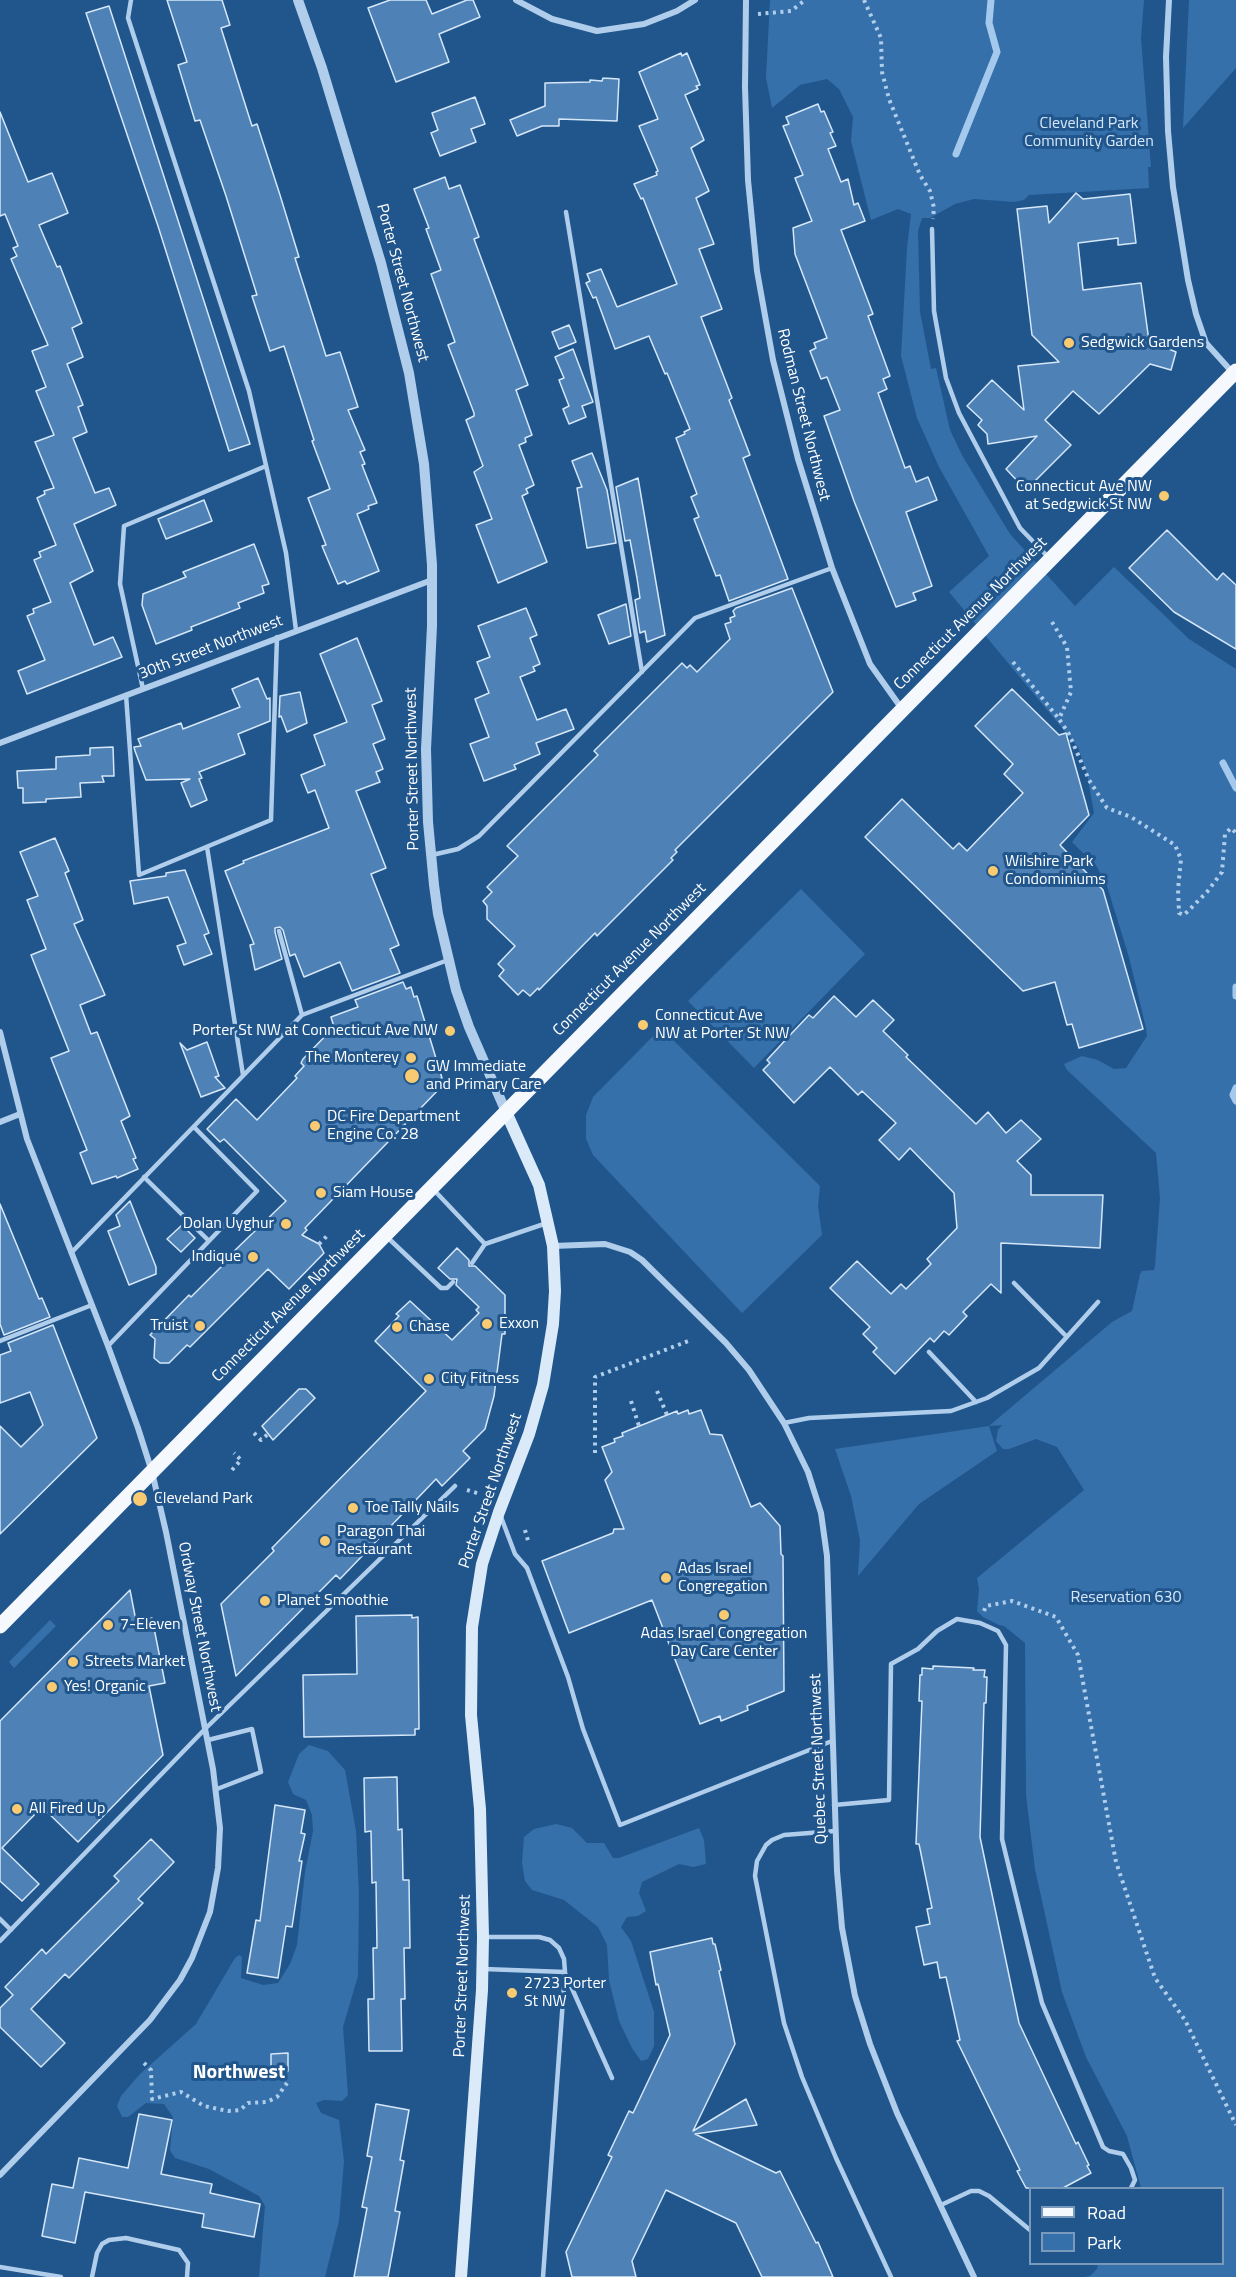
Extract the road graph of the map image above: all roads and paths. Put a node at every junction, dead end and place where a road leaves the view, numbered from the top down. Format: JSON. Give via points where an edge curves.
{"nodes":[{"id":1,"x":131,"y":0,"type":"edge"},
{"id":2,"x":298,"y":0,"type":"edge"},
{"id":3,"x":516,"y":0,"type":"edge"},
{"id":4,"x":695,"y":0,"type":"edge"},
{"id":5,"x":746,"y":0,"type":"edge"},
{"id":6,"x":805,"y":0,"type":"edge"},
{"id":7,"x":864,"y":0,"type":"edge"},
{"id":8,"x":1168,"y":0,"type":"edge"},
{"id":9,"x":746,"y":16,"type":"junction"},
{"id":10,"x":566,"y":212,"type":"dead end"},
{"id":11,"x":932,"y":229,"type":"joint"},
{"id":12,"x":1235,"y":372,"type":"edge"},
{"id":13,"x":266,"y":466,"type":"junction"},
{"id":14,"x":1050,"y":560,"type":"junction"},
{"id":15,"x":832,"y":568,"type":"junction"},
{"id":16,"x":432,"y":580,"type":"junction"},
{"id":17,"x":1052,"y":622,"type":"dead end"},
{"id":18,"x":296,"y":630,"type":"junction"},
{"id":19,"x":277,"y":637,"type":"junction"},
{"id":20,"x":1013,"y":662,"type":"dead end"},
{"id":21,"x":642,"y":672,"type":"junction"},
{"id":22,"x":143,"y":689,"type":"junction"},
{"id":23,"x":126,"y":695,"type":"junction"},
{"id":24,"x":902,"y":710,"type":"junction"},
{"id":25,"x":1059,"y":719,"type":"junction"},
{"id":26,"x":0,"y":743,"type":"edge"},
{"id":27,"x":1236,"y":833,"type":"edge"},
{"id":28,"x":207,"y":847,"type":"junction"},
{"id":29,"x":430,"y":856,"type":"junction"},
{"id":30,"x":279,"y":931,"type":"dead end"},
{"id":31,"x":448,"y":960,"type":"junction"},
{"id":32,"x":302,"y":1015,"type":"junction"},
{"id":33,"x":0,"y":1032,"type":"edge"},
{"id":34,"x":243,"y":1075,"type":"junction"},
{"id":35,"x":506,"y":1112,"type":"junction"},
{"id":36,"x":20,"y":1114,"type":"junction"},
{"id":37,"x":0,"y":1122,"type":"edge"},
{"id":38,"x":194,"y":1127,"type":"junction"},
{"id":39,"x":144,"y":1177,"type":"junction"},
{"id":40,"x":432,"y":1187,"type":"junction"},
{"id":41,"x":549,"y":1222,"type":"junction"},
{"id":42,"x":328,"y":1235,"type":"dead end"},
{"id":43,"x":385,"y":1235,"type":"junction"},
{"id":44,"x":209,"y":1241,"type":"junction"},
{"id":45,"x":319,"y":1244,"type":"dead end"},
{"id":46,"x":485,"y":1244,"type":"junction"},
{"id":47,"x":554,"y":1246,"type":"junction"},
{"id":48,"x":71,"y":1253,"type":"junction"},
{"id":49,"x":472,"y":1263,"type":"dead end"},
{"id":50,"x":453,"y":1282,"type":"dead end"},
{"id":51,"x":1014,"y":1283,"type":"dead end"},
{"id":52,"x":1098,"y":1302,"type":"dead end"},
{"id":53,"x":92,"y":1305,"type":"junction"},
{"id":54,"x":1066,"y":1336,"type":"junction"},
{"id":55,"x":691,"y":1340,"type":"dead end"},
{"id":56,"x":0,"y":1341,"type":"edge"},
{"id":57,"x":108,"y":1346,"type":"junction"},
{"id":58,"x":928,"y":1352,"type":"dead end"},
{"id":59,"x":657,"y":1391,"type":"dead end"},
{"id":60,"x":631,"y":1401,"type":"dead end"},
{"id":61,"x":976,"y":1402,"type":"junction"},
{"id":62,"x":667,"y":1415,"type":"dead end"},
{"id":63,"x":784,"y":1423,"type":"junction"},
{"id":64,"x":639,"y":1426,"type":"dead end"},
{"id":65,"x":254,"y":1432,"type":"dead end"},
{"id":66,"x":268,"y":1434,"type":"dead end"},
{"id":67,"x":234,"y":1453,"type":"dead end"},
{"id":68,"x":595,"y":1453,"type":"dead end"},
{"id":69,"x":232,"y":1470,"type":"dead end"},
{"id":70,"x":152,"y":1472,"type":"junction"},
{"id":71,"x":454,"y":1486,"type":"dead end"},
{"id":72,"x":499,"y":1512,"type":"junction"},
{"id":73,"x":525,"y":1530,"type":"dead end"},
{"id":74,"x":529,"y":1544,"type":"dead end"},
{"id":75,"x":980,"y":1623,"type":"junction"},
{"id":76,"x":0,"y":1626,"type":"edge"},
{"id":77,"x":205,"y":1729,"type":"junction"},
{"id":78,"x":208,"y":1740,"type":"junction"},
{"id":79,"x":832,"y":1741,"type":"junction"},
{"id":80,"x":217,"y":1789,"type":"junction"},
{"id":81,"x":834,"y":1805,"type":"junction"},
{"id":82,"x":835,"y":1831,"type":"junction"},
{"id":83,"x":0,"y":1919,"type":"edge"},
{"id":84,"x":11,"y":1930,"type":"junction"},
{"id":85,"x":483,"y":1936,"type":"junction"},
{"id":86,"x":0,"y":1941,"type":"edge"},
{"id":87,"x":482,"y":1968,"type":"junction"},
{"id":88,"x":565,"y":1972,"type":"junction"},
{"id":89,"x":144,"y":2063,"type":"dead end"},
{"id":90,"x":612,"y":2078,"type":"dead end"},
{"id":91,"x":287,"y":2083,"type":"dead end"},
{"id":92,"x":1236,"y":2125,"type":"edge"},
{"id":93,"x":0,"y":2175,"type":"edge"},
{"id":94,"x":1132,"y":2187,"type":"edge"},
{"id":95,"x":941,"y":2205,"type":"junction"},
{"id":96,"x":1029,"y":2229,"type":"edge"},
{"id":97,"x":0,"y":2266,"type":"edge"},
{"id":98,"x":61,"y":2277,"type":"edge"},
{"id":99,"x":92,"y":2277,"type":"edge"},
{"id":100,"x":187,"y":2277,"type":"edge"},
{"id":101,"x":461,"y":2277,"type":"edge"},
{"id":102,"x":543,"y":2277,"type":"edge"},
{"id":103,"x":891,"y":2277,"type":"edge"},
{"id":104,"x":975,"y":2277,"type":"edge"}],
"edges":[{"from":1,"to":13,"type":"lane","via":[[128,18],[249,391]]},
{"from":2,"to":16,"type":"street","name":"Porter Street Northwest","via":[[322,68],[400,335],[424,464]]},
{"from":3,"to":4,"type":"street","via":[[552,20],[597,31],[644,24]]},
{"from":5,"to":9,"type":"street","name":"Rodman Street Northwest"},
{"from":6,"to":9,"type":"path","via":[[791,11]]},
{"from":7,"to":11,"type":"path","via":[[881,39],[882,72],[889,99],[930,191],[934,208]]},
{"from":8,"to":12,"type":"street","via":[[1168,131],[1188,280],[1206,343]]},
{"from":9,"to":15,"type":"street","name":"Rodman Street Northwest","via":[[746,146],[757,271],[783,404]]},
{"from":10,"to":21,"type":"lane"},
{"from":11,"to":14,"type":"lane","via":[[934,311],[946,378],[959,413],[1020,528]]},
{"from":12,"to":14,"type":"main road","name":"Connecticut Avenue Northwest"},
{"from":13,"to":18,"type":"lane","via":[[286,553]]},
{"from":13,"to":22,"type":"lane","via":[[124,526],[120,584]]},
{"from":14,"to":24,"type":"main road","name":"Connecticut Avenue Northwest"},
{"from":15,"to":21,"type":"lane","via":[[695,618]]},
{"from":15,"to":24,"type":"street","name":"Rodman Street Northwest","via":[[870,664]]},
{"from":16,"to":18,"type":"street","name":"30th Street Northwest"},
{"from":16,"to":29,"type":"street","name":"Porter Street Northwest","via":[[426,749]]},
{"from":17,"to":25,"type":"path","via":[[1067,647],[1071,692]]},
{"from":18,"to":19,"type":"street","name":"30th Street Northwest"},
{"from":19,"to":22,"type":"street","name":"30th Street Northwest"},
{"from":19,"to":28,"type":"lane","via":[[271,820]]},
{"from":20,"to":25,"type":"path"},
{"from":21,"to":29,"type":"lane","via":[[479,836],[458,849]]},
{"from":22,"to":23,"type":"street","name":"30th Street Northwest"},
{"from":23,"to":26,"type":"street","name":"30th Street Northwest"},
{"from":23,"to":28,"type":"lane","via":[[139,875]]},
{"from":24,"to":35,"type":"main road","name":"Connecticut Avenue Northwest"},
{"from":25,"to":27,"type":"path","via":[[1107,808],[1131,817],[1175,845],[1181,859],[1179,913],[1184,915],[1222,872],[1226,834],[1231,828]]},
{"from":28,"to":34,"type":"lane"},
{"from":29,"to":31,"type":"street","name":"Porter Street Northwest"},
{"from":30,"to":32,"type":"lane"},
{"from":31,"to":32,"type":"lane"},
{"from":31,"to":35,"type":"street","name":"Porter Street Northwest","via":[[469,1027]]},
{"from":32,"to":34,"type":"lane"},
{"from":33,"to":36,"type":"street","name":"Ordway Street Northwest"},
{"from":34,"to":38,"type":"lane"},
{"from":35,"to":40,"type":"main road","name":"Connecticut Avenue Northwest"},
{"from":35,"to":41,"type":"main road","name":"Porter Street Northwest","via":[[539,1185]]},
{"from":36,"to":37,"type":"street"},
{"from":36,"to":48,"type":"street","name":"Ordway Street Northwest"},
{"from":38,"to":39,"type":"lane"},
{"from":38,"to":44,"type":"lane","via":[[257,1191]]},
{"from":39,"to":44,"type":"lane"},
{"from":39,"to":48,"type":"lane"},
{"from":40,"to":43,"type":"main road","name":"Connecticut Avenue Northwest"},
{"from":40,"to":46,"type":"lane"},
{"from":41,"to":46,"type":"lane"},
{"from":41,"to":47,"type":"main road","name":"Porter Street Northwest"},
{"from":42,"to":45,"type":"path"},
{"from":43,"to":50,"type":"lane","via":[[441,1288]]},
{"from":43,"to":70,"type":"main road","name":"Connecticut Avenue Northwest"},
{"from":44,"to":57,"type":"lane"},
{"from":46,"to":49,"type":"lane"},
{"from":47,"to":63,"type":"street","name":"Quebec Street Northwest","via":[[605,1244],[642,1260],[741,1360]]},
{"from":47,"to":72,"type":"main road","name":"Porter Street Northwest","via":[[553,1324],[547,1363],[529,1434]]},
{"from":48,"to":53,"type":"street","name":"Ordway Street Northwest"},
{"from":51,"to":54,"type":"lane"},
{"from":52,"to":54,"type":"lane"},
{"from":53,"to":56,"type":"lane"},
{"from":53,"to":57,"type":"street","name":"Ordway Street Northwest"},
{"from":54,"to":61,"type":"lane","via":[[1039,1368]]},
{"from":55,"to":68,"type":"path","via":[[595,1377]]},
{"from":57,"to":70,"type":"street","name":"Ordway Street Northwest"},
{"from":58,"to":61,"type":"lane"},
{"from":59,"to":62,"type":"path"},
{"from":60,"to":64,"type":"path"},
{"from":61,"to":63,"type":"lane","via":[[951,1411],[809,1418]]},
{"from":63,"to":79,"type":"street","name":"Quebec Street Northwest","via":[[813,1485],[824,1527]]},
{"from":65,"to":66,"type":"path","via":[[261,1440]]},
{"from":67,"to":69,"type":"path","via":[[241,1460]]},
{"from":70,"to":76,"type":"main road","name":"Connecticut Avenue Northwest"},
{"from":70,"to":77,"type":"street","name":"Ordway Street Northwest"},
{"from":71,"to":77,"type":"lane"},
{"from":72,"to":79,"type":"lane","via":[[515,1554],[527,1568],[620,1825]]},
{"from":72,"to":85,"type":"main road","name":"Porter Street Northwest","via":[[480,1575],[471,1646]]},
{"from":73,"to":74,"type":"path"},
{"from":75,"to":81,"type":"lane","via":[[957,1619],[891,1664],[889,1800]]},
{"from":75,"to":92,"type":"path","via":[[986,1606],[1012,1601],[1056,1617],[1078,1655],[1119,1873],[1155,1978],[1185,2020]]},
{"from":75,"to":94,"type":"lane","via":[[998,1631],[1006,1645],[1002,1839],[1042,2003],[1103,2147],[1123,2154],[1135,2180]]},
{"from":77,"to":78,"type":"street","name":"Ordway Street Northwest"},
{"from":77,"to":84,"type":"lane"},
{"from":78,"to":80,"type":"street","name":"Ordway Street Northwest"},
{"from":78,"to":80,"type":"lane","via":[[252,1729],[261,1772]]},
{"from":79,"to":81,"type":"street","name":"Quebec Street Northwest"},
{"from":80,"to":93,"type":"street","name":"Ordway Street Northwest","via":[[220,1828],[215,1888],[202,1936],[184,1973],[150,2020]]},
{"from":81,"to":82,"type":"street","name":"Quebec Street Northwest"},
{"from":82,"to":95,"type":"street","name":"Quebec Street Northwest","via":[[842,1928],[855,1996],[885,2084]]},
{"from":82,"to":103,"type":"lane","via":[[784,1835],[772,1840],[757,1861],[755,1876],[784,2023],[802,2077]]},
{"from":83,"to":84,"type":"lane"},
{"from":84,"to":86,"type":"lane"},
{"from":85,"to":87,"type":"main road","name":"Porter Street Northwest"},
{"from":85,"to":88,"type":"lane","via":[[550,1940],[559,1948]]},
{"from":87,"to":88,"type":"lane"},
{"from":87,"to":101,"type":"main road","name":"Porter Street Northwest"},
{"from":88,"to":90,"type":"lane"},
{"from":88,"to":102,"type":"lane"},
{"from":89,"to":91,"type":"path","via":[[151,2070],[152,2099],[181,2092],[204,2106],[228,2111],[240,2110],[248,2103],[267,2102],[277,2097]]},
{"from":95,"to":96,"type":"lane","via":[[979,2191]]},
{"from":95,"to":104,"type":"street","name":"Quebec Street Northwest"},
{"from":97,"to":98,"type":"lane"},
{"from":99,"to":100,"type":"lane","via":[[102,2244],[126,2238],[180,2250],[188,2263]]}]}
